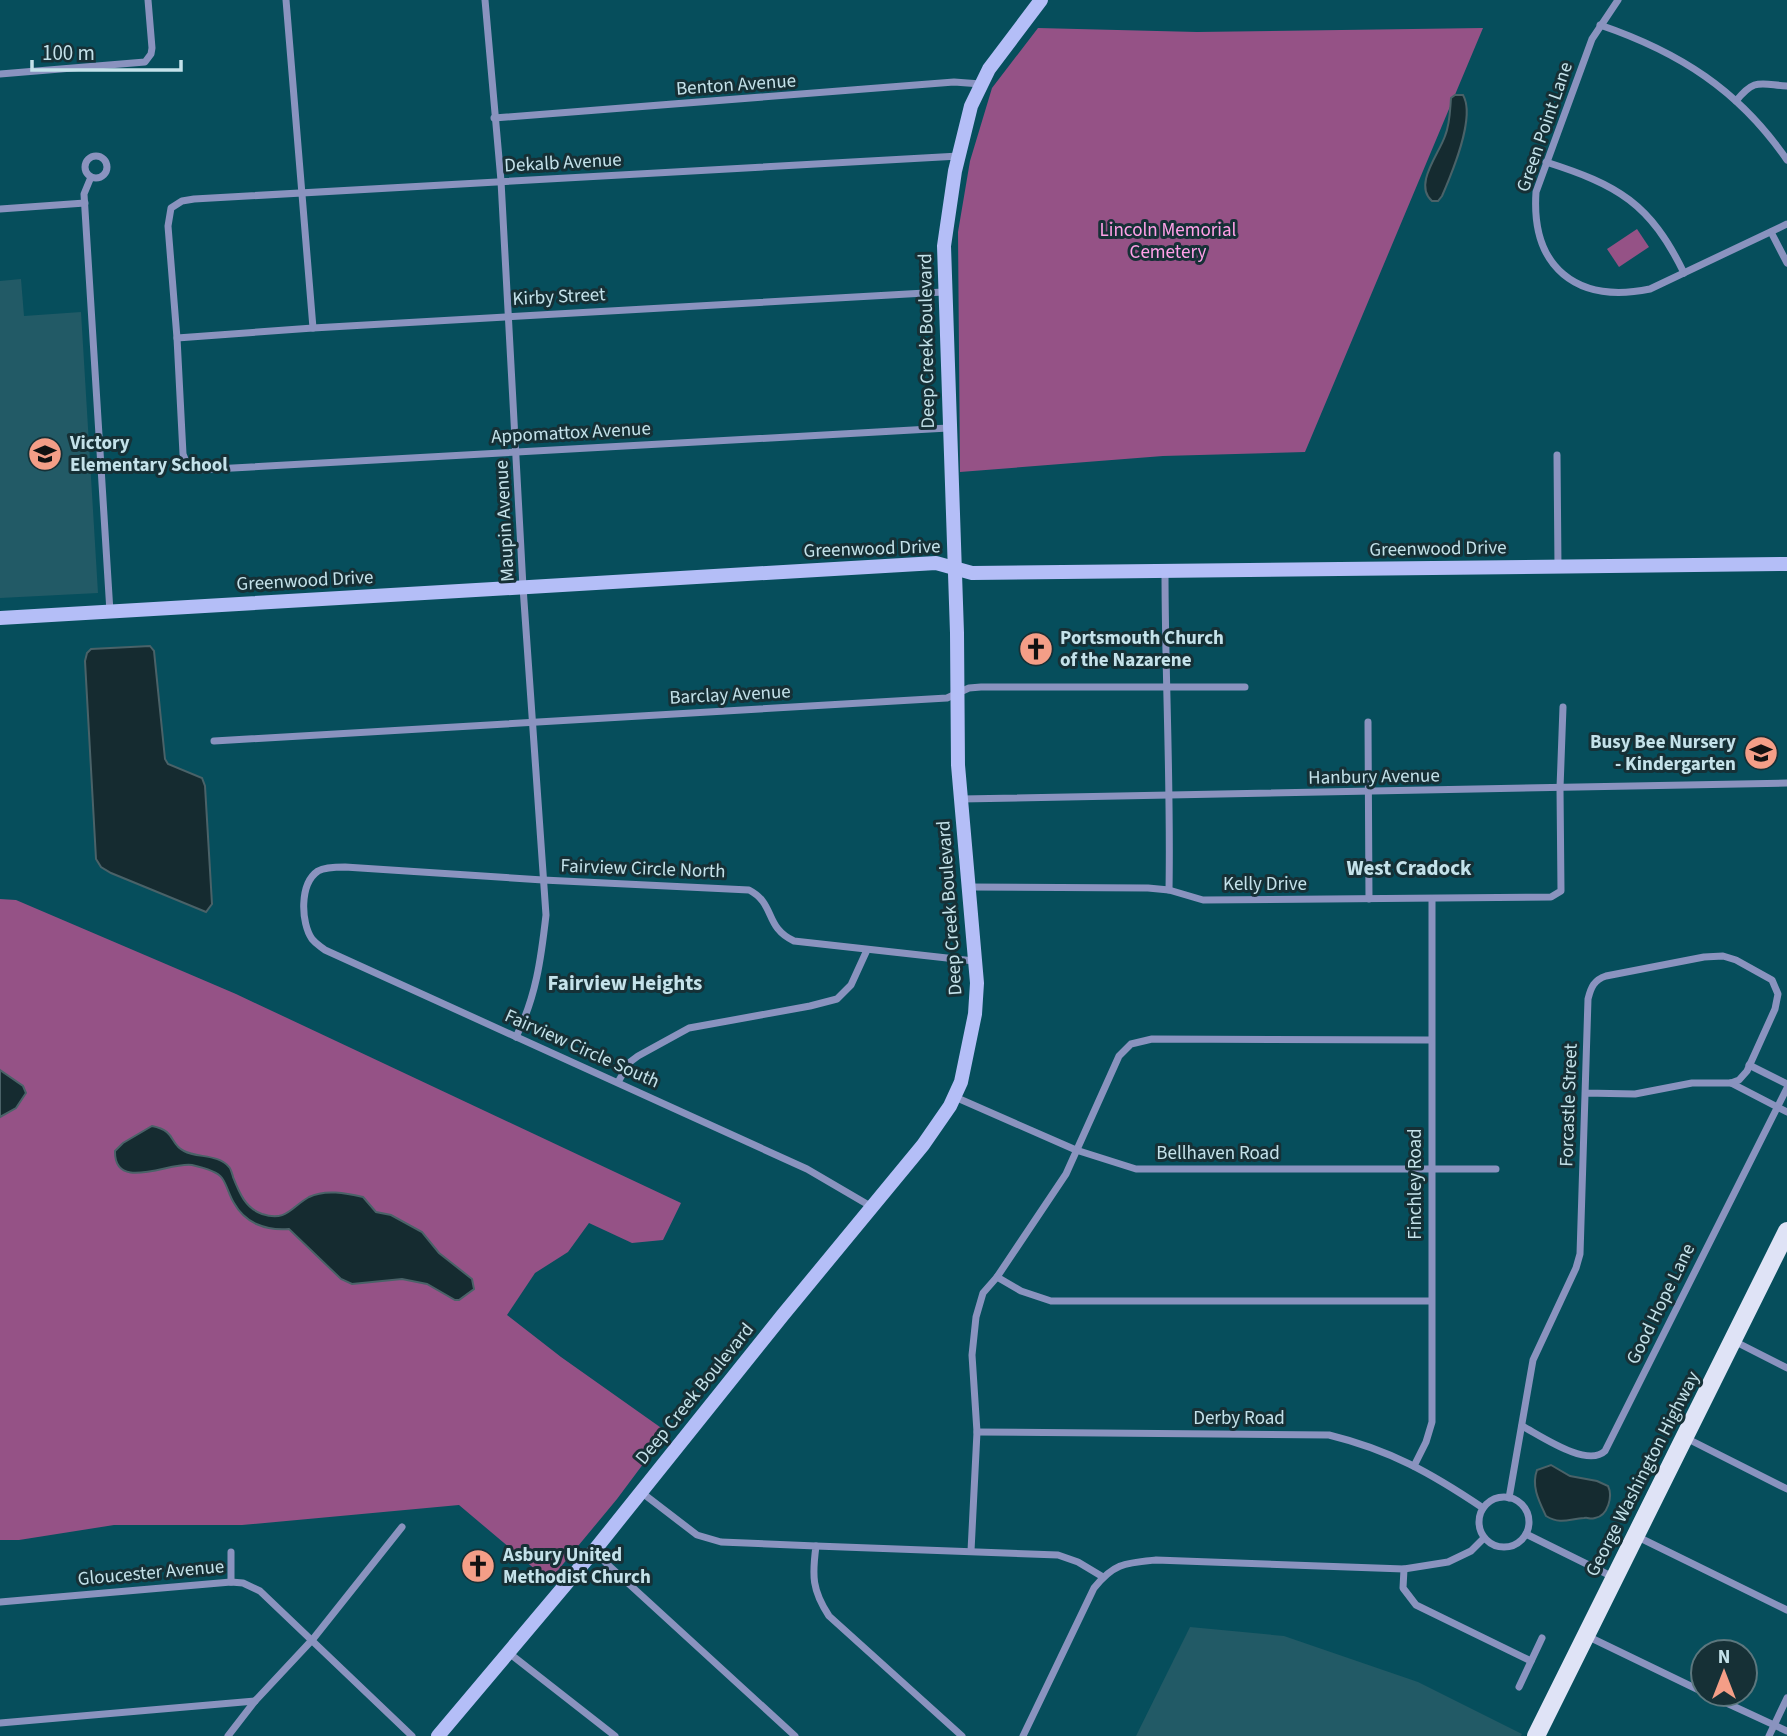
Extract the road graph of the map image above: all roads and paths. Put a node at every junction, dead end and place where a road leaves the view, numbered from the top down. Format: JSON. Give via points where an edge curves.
{"nodes":[{"id":1,"x":148,"y":0,"type":"edge"},
{"id":2,"x":286,"y":0,"type":"edge"},
{"id":3,"x":485,"y":0,"type":"edge"},
{"id":4,"x":1041,"y":0,"type":"edge"},
{"id":5,"x":1618,"y":0,"type":"edge"},
{"id":6,"x":1600,"y":25,"type":"junction"},
{"id":7,"x":0,"y":74,"type":"edge"},
{"id":8,"x":981,"y":84,"type":"junction"},
{"id":9,"x":1787,"y":86,"type":"edge"},
{"id":10,"x":1736,"y":101,"type":"junction"},
{"id":11,"x":494,"y":118,"type":"junction"},
{"id":12,"x":959,"y":156,"type":"junction"},
{"id":13,"x":1787,"y":160,"type":"edge"},
{"id":14,"x":1546,"y":162,"type":"junction"},
{"id":15,"x":90,"y":177,"type":"dead end"},
{"id":16,"x":501,"y":181,"type":"junction"},
{"id":17,"x":303,"y":193,"type":"junction"},
{"id":18,"x":85,"y":203,"type":"junction"},
{"id":19,"x":0,"y":209,"type":"edge"},
{"id":20,"x":1787,"y":224,"type":"edge"},
{"id":21,"x":1771,"y":232,"type":"junction"},
{"id":22,"x":1787,"y":263,"type":"edge"},
{"id":23,"x":1684,"y":273,"type":"junction"},
{"id":24,"x":943,"y":292,"type":"junction"},
{"id":25,"x":509,"y":316,"type":"junction"},
{"id":26,"x":313,"y":328,"type":"junction"},
{"id":27,"x":177,"y":338,"type":"junction"},
{"id":28,"x":948,"y":428,"type":"junction"},
{"id":29,"x":517,"y":453,"type":"junction"},
{"id":30,"x":1557,"y":455,"type":"dead end"},
{"id":31,"x":1787,"y":564,"type":"edge"},
{"id":32,"x":954,"y":567,"type":"junction"},
{"id":33,"x":1558,"y":567,"type":"junction"},
{"id":34,"x":1165,"y":571,"type":"junction"},
{"id":35,"x":523,"y":587,"type":"junction"},
{"id":36,"x":110,"y":612,"type":"junction"},
{"id":37,"x":0,"y":618,"type":"edge"},
{"id":38,"x":1166,"y":685,"type":"junction"},
{"id":39,"x":1245,"y":687,"type":"dead end"},
{"id":40,"x":958,"y":694,"type":"junction"},
{"id":41,"x":1563,"y":707,"type":"dead end"},
{"id":42,"x":532,"y":722,"type":"junction"},
{"id":43,"x":1368,"y":722,"type":"dead end"},
{"id":44,"x":214,"y":741,"type":"dead end"},
{"id":45,"x":1787,"y":783,"type":"edge"},
{"id":46,"x":1560,"y":788,"type":"junction"},
{"id":47,"x":1369,"y":793,"type":"junction"},
{"id":48,"x":1171,"y":796,"type":"junction"},
{"id":49,"x":961,"y":799,"type":"junction"},
{"id":50,"x":543,"y":880,"type":"junction"},
{"id":51,"x":968,"y":887,"type":"junction"},
{"id":52,"x":1169,"y":890,"type":"junction"},
{"id":53,"x":1432,"y":899,"type":"junction"},
{"id":54,"x":1369,"y":900,"type":"junction"},
{"id":55,"x":304,"y":902,"type":"joint"},
{"id":56,"x":867,"y":950,"type":"junction"},
{"id":57,"x":975,"y":961,"type":"junction"},
{"id":58,"x":516,"y":1037,"type":"junction"},
{"id":59,"x":1431,"y":1040,"type":"junction"},
{"id":60,"x":1749,"y":1066,"type":"junction"},
{"id":61,"x":618,"y":1082,"type":"junction"},
{"id":62,"x":1731,"y":1083,"type":"junction"},
{"id":63,"x":1787,"y":1086,"type":"edge"},
{"id":64,"x":1585,"y":1093,"type":"junction"},
{"id":65,"x":955,"y":1097,"type":"junction"},
{"id":66,"x":1777,"y":1107,"type":"junction"},
{"id":67,"x":1787,"y":1112,"type":"edge"},
{"id":68,"x":1076,"y":1150,"type":"junction"},
{"id":69,"x":1431,"y":1169,"type":"junction"},
{"id":70,"x":1496,"y":1169,"type":"dead end"},
{"id":71,"x":873,"y":1207,"type":"junction"},
{"id":72,"x":1785,"y":1240,"type":"edge"},
{"id":73,"x":997,"y":1278,"type":"junction"},
{"id":74,"x":1430,"y":1301,"type":"junction"},
{"id":75,"x":1733,"y":1341,"type":"junction"},
{"id":76,"x":1787,"y":1368,"type":"edge"},
{"id":77,"x":1522,"y":1426,"type":"junction"},
{"id":78,"x":977,"y":1432,"type":"junction"},
{"id":79,"x":1685,"y":1438,"type":"junction"},
{"id":80,"x":1414,"y":1466,"type":"junction"},
{"id":81,"x":1787,"y":1489,"type":"edge"},
{"id":82,"x":641,"y":1492,"type":"junction"},
{"id":83,"x":1509,"y":1498,"type":"junction"},
{"id":84,"x":1483,"y":1508,"type":"junction"},
{"id":85,"x":402,"y":1527,"type":"dead end"},
{"id":86,"x":1526,"y":1534,"type":"junction"},
{"id":87,"x":1635,"y":1536,"type":"junction"},
{"id":88,"x":1485,"y":1538,"type":"junction"},
{"id":89,"x":816,"y":1546,"type":"junction"},
{"id":90,"x":971,"y":1551,"type":"junction"},
{"id":91,"x":230,"y":1552,"type":"dead end"},
{"id":92,"x":593,"y":1552,"type":"junction"},
{"id":93,"x":1404,"y":1569,"type":"junction"},
{"id":94,"x":1103,"y":1577,"type":"junction"},
{"id":95,"x":1614,"y":1578,"type":"junction"},
{"id":96,"x":231,"y":1582,"type":"junction"},
{"id":97,"x":0,"y":1602,"type":"edge"},
{"id":98,"x":1787,"y":1610,"type":"edge"},
{"id":99,"x":1587,"y":1636,"type":"junction"},
{"id":100,"x":1542,"y":1638,"type":"dead end"},
{"id":101,"x":313,"y":1639,"type":"junction"},
{"id":102,"x":508,"y":1652,"type":"junction"},
{"id":103,"x":1531,"y":1661,"type":"junction"},
{"id":104,"x":1689,"y":1685,"type":"edge"},
{"id":105,"x":1519,"y":1687,"type":"dead end"},
{"id":106,"x":1787,"y":1698,"type":"edge"},
{"id":107,"x":255,"y":1701,"type":"junction"},
{"id":108,"x":1736,"y":1708,"type":"edge"},
{"id":109,"x":0,"y":1723,"type":"edge"},
{"id":110,"x":1774,"y":1726,"type":"junction"},
{"id":111,"x":1787,"y":1731,"type":"edge"},
{"id":112,"x":1542,"y":1734,"type":"edge"},
{"id":113,"x":228,"y":1736,"type":"edge"},
{"id":114,"x":412,"y":1736,"type":"edge"},
{"id":115,"x":438,"y":1736,"type":"edge"},
{"id":116,"x":615,"y":1736,"type":"edge"},
{"id":117,"x":795,"y":1736,"type":"edge"},
{"id":118,"x":962,"y":1736,"type":"edge"},
{"id":119,"x":1023,"y":1736,"type":"edge"},
{"id":120,"x":1769,"y":1736,"type":"edge"}],
"edges":[{"from":1,"to":7,"type":"street","via":[[152,48],[145,62]]},
{"from":2,"to":17,"type":"street"},
{"from":3,"to":11,"type":"street","name":"Maupin Avenue"},
{"from":4,"to":8,"type":"street","name":"Deep Creek Boulevard"},
{"from":5,"to":6,"type":"street","name":"Green Point Lane"},
{"from":6,"to":10,"type":"street","via":[[1685,61]]},
{"from":6,"to":14,"type":"street","name":"Green Point Lane"},
{"from":8,"to":11,"type":"street","name":"Benton Avenue","via":[[954,82]]},
{"from":8,"to":12,"type":"street","name":"Deep Creek Boulevard"},
{"from":9,"to":10,"type":"street","via":[[1750,85]]},
{"from":10,"to":13,"type":"street"},
{"from":11,"to":16,"type":"street","name":"Maupin Avenue"},
{"from":12,"to":16,"type":"street","name":"Dekalb Avenue"},
{"from":12,"to":24,"type":"street","name":"Deep Creek Boulevard","via":[[944,246]]},
{"from":14,"to":23,"type":"street","via":[[1585,174],[1633,203],[1669,242]]},
{"from":14,"to":23,"type":"street","name":"Green Point Lane","via":[[1536,192],[1538,235],[1557,269],[1573,282],[1609,294],[1629,293]]},
{"from":15,"to":18,"type":"street"},
{"from":16,"to":17,"type":"street","name":"Dekalb Avenue"},
{"from":16,"to":25,"type":"street","name":"Maupin Avenue"},
{"from":17,"to":26,"type":"street"},
{"from":17,"to":27,"type":"street","name":"Dekalb Avenue","via":[[194,198],[171,208],[168,226]]},
{"from":18,"to":19,"type":"street"},
{"from":18,"to":36,"type":"street"},
{"from":20,"to":21,"type":"street","name":"Green Point Lane"},
{"from":21,"to":22,"type":"street"},
{"from":21,"to":23,"type":"street","name":"Green Point Lane"},
{"from":24,"to":25,"type":"street","name":"Kirby Street"},
{"from":24,"to":28,"type":"street","name":"Deep Creek Boulevard"},
{"from":25,"to":26,"type":"street","name":"Kirby Street"},
{"from":25,"to":29,"type":"street","name":"Maupin Avenue"},
{"from":26,"to":27,"type":"street","name":"Kirby Street"},
{"from":27,"to":29,"type":"street","name":"Appomattox Avenue","via":[[183,454],[196,470]]},
{"from":28,"to":29,"type":"street","name":"Appomattox Avenue"},
{"from":28,"to":32,"type":"street","name":"Deep Creek Boulevard"},
{"from":29,"to":35,"type":"street","name":"Maupin Avenue"},
{"from":30,"to":33,"type":"street"},
{"from":31,"to":33,"type":"street","name":"Greenwood Drive"},
{"from":32,"to":34,"type":"street","name":"Greenwood Drive","via":[[972,573]]},
{"from":32,"to":35,"type":"street","name":"Greenwood Drive","via":[[936,563]]},
{"from":32,"to":40,"type":"street","name":"Deep Creek Boulevard"},
{"from":33,"to":34,"type":"street","name":"Greenwood Drive"},
{"from":34,"to":38,"type":"street"},
{"from":35,"to":36,"type":"street","name":"Greenwood Drive"},
{"from":35,"to":42,"type":"street","name":"Maupin Avenue"},
{"from":36,"to":37,"type":"street","name":"Greenwood Drive"},
{"from":38,"to":39,"type":"street","name":"Barclay Avenue"},
{"from":38,"to":40,"type":"street","name":"Barclay Avenue","via":[[981,687]]},
{"from":38,"to":48,"type":"street"},
{"from":40,"to":42,"type":"street","name":"Barclay Avenue"},
{"from":40,"to":49,"type":"street","name":"Deep Creek Boulevard"},
{"from":41,"to":46,"type":"street"},
{"from":42,"to":44,"type":"street","name":"Barclay Avenue"},
{"from":42,"to":50,"type":"street","name":"Maupin Avenue"},
{"from":43,"to":47,"type":"street"},
{"from":45,"to":46,"type":"street","name":"Hanbury Avenue"},
{"from":46,"to":47,"type":"street","name":"Hanbury Avenue"},
{"from":46,"to":53,"type":"street","name":"Kelly Drive","via":[[1562,891],[1550,897]]},
{"from":47,"to":48,"type":"street","name":"Hanbury Avenue"},
{"from":47,"to":54,"type":"street"},
{"from":48,"to":49,"type":"street","name":"Hanbury Avenue"},
{"from":48,"to":52,"type":"street"},
{"from":49,"to":51,"type":"street","name":"Deep Creek Boulevard"},
{"from":50,"to":55,"type":"street","name":"Fairview Circle North","via":[[330,867],[311,879]]},
{"from":50,"to":56,"type":"street","name":"Fairview Circle North","via":[[749,890],[761,898],[784,936],[806,944]]},
{"from":50,"to":58,"type":"street","name":"Maupin Avenue","via":[[546,915],[541,966]]},
{"from":51,"to":52,"type":"street","name":"Kelly Drive"},
{"from":51,"to":57,"type":"street","name":"Deep Creek Boulevard"},
{"from":52,"to":54,"type":"street","name":"Kelly Drive","via":[[1203,900]]},
{"from":53,"to":54,"type":"street","name":"Kelly Drive"},
{"from":53,"to":59,"type":"street","name":"Finchley Road"},
{"from":55,"to":58,"type":"street","name":"Fairview Circle South","via":[[310,937],[325,950]]},
{"from":56,"to":57,"type":"street","name":"Fairview Circle North"},
{"from":56,"to":61,"type":"street","via":[[851,985],[836,999],[689,1028],[630,1062]]},
{"from":57,"to":65,"type":"street","name":"Deep Creek Boulevard","via":[[975,1014]]},
{"from":58,"to":61,"type":"street","name":"Fairview Circle South"},
{"from":59,"to":68,"type":"street","via":[[1152,1039],[1131,1044],[1119,1056]]},
{"from":59,"to":69,"type":"street","name":"Finchley Road"},
{"from":60,"to":62,"type":"street","via":[[1744,1076]]},
{"from":60,"to":63,"type":"street"},
{"from":60,"to":64,"type":"street","name":"Forcastle Street","via":[[1775,1009],[1777,987],[1736,960],[1704,957],[1606,976],[1591,987]]},
{"from":61,"to":71,"type":"street","name":"Fairview Circle South","via":[[807,1169]]},
{"from":62,"to":64,"type":"street","via":[[1692,1083],[1635,1094]]},
{"from":62,"to":66,"type":"street"},
{"from":63,"to":66,"type":"street","name":"Good Hope Lane"},
{"from":64,"to":77,"type":"street","name":"Forcastle Street","via":[[1580,1254],[1533,1360]]},
{"from":65,"to":68,"type":"street","name":"Bellhaven Road"},
{"from":65,"to":71,"type":"street","name":"Deep Creek Boulevard"},
{"from":66,"to":67,"type":"street"},
{"from":66,"to":77,"type":"street","name":"Good Hope Lane","via":[[1605,1451],[1596,1457],[1583,1456]]},
{"from":68,"to":69,"type":"street","name":"Bellhaven Road","via":[[1136,1169]]},
{"from":68,"to":73,"type":"street","via":[[1066,1174]]},
{"from":69,"to":70,"type":"street","name":"Bellhaven Road"},
{"from":69,"to":74,"type":"street","name":"Finchley Road"},
{"from":71,"to":82,"type":"street","name":"Deep Creek Boulevard"},
{"from":72,"to":75,"type":"main road","name":"George Washington Highway"},
{"from":73,"to":74,"type":"street","via":[[1051,1301]]},
{"from":73,"to":78,"type":"street","via":[[983,1293],[976,1317],[972,1355]]},
{"from":74,"to":80,"type":"street","name":"Finchley Road","via":[[1432,1422]]},
{"from":75,"to":76,"type":"street"},
{"from":75,"to":79,"type":"main road","name":"George Washington Highway"},
{"from":77,"to":83,"type":"street","name":"Forcastle Street"},
{"from":78,"to":80,"type":"street","name":"Derby Road","via":[[1329,1435]]},
{"from":78,"to":90,"type":"street"},
{"from":79,"to":81,"type":"street"},
{"from":79,"to":87,"type":"main road","name":"George Washington Highway"},
{"from":80,"to":84,"type":"street","name":"Derby Road"},
{"from":82,"to":89,"type":"street","via":[[697,1535],[721,1542]]},
{"from":82,"to":92,"type":"street","name":"Deep Creek Boulevard"},
{"from":83,"to":84,"type":"street","via":[[1494,1499]]},
{"from":83,"to":86,"type":"street","via":[[1527,1512]]},
{"from":84,"to":88,"type":"street","via":[[1479,1523]]},
{"from":85,"to":101,"type":"street"},
{"from":86,"to":88,"type":"street","via":[[1506,1547]]},
{"from":86,"to":95,"type":"street"},
{"from":87,"to":95,"type":"main road","name":"George Washington Highway"},
{"from":87,"to":98,"type":"street"},
{"from":88,"to":93,"type":"street","via":[[1448,1562]]},
{"from":89,"to":90,"type":"street"},
{"from":89,"to":118,"type":"street","via":[[812,1574],[817,1599],[829,1616]]},
{"from":90,"to":94,"type":"street","via":[[1058,1555]]},
{"from":91,"to":96,"type":"street"},
{"from":92,"to":102,"type":"street","name":"Deep Creek Boulevard"},
{"from":92,"to":117,"type":"street"},
{"from":93,"to":94,"type":"street","via":[[1156,1560],[1122,1563]]},
{"from":93,"to":103,"type":"street","via":[[1403,1588],[1416,1605]]},
{"from":94,"to":119,"type":"street"},
{"from":95,"to":99,"type":"main road","name":"George Washington Highway"},
{"from":96,"to":97,"type":"street","name":"Gloucester Avenue"},
{"from":96,"to":101,"type":"street","name":"Gloucester Avenue","via":[[260,1591]]},
{"from":99,"to":104,"type":"street"},
{"from":99,"to":112,"type":"main road","name":"George Washington Highway"},
{"from":100,"to":103,"type":"street"},
{"from":101,"to":107,"type":"street"},
{"from":101,"to":114,"type":"street","name":"Gloucester Avenue"},
{"from":102,"to":115,"type":"street","name":"Deep Creek Boulevard"},
{"from":102,"to":116,"type":"street"},
{"from":103,"to":105,"type":"street"},
{"from":106,"to":110,"type":"street"},
{"from":107,"to":109,"type":"street"},
{"from":107,"to":113,"type":"street"},
{"from":108,"to":110,"type":"street"},
{"from":110,"to":111,"type":"street"},
{"from":110,"to":120,"type":"street"}]}
